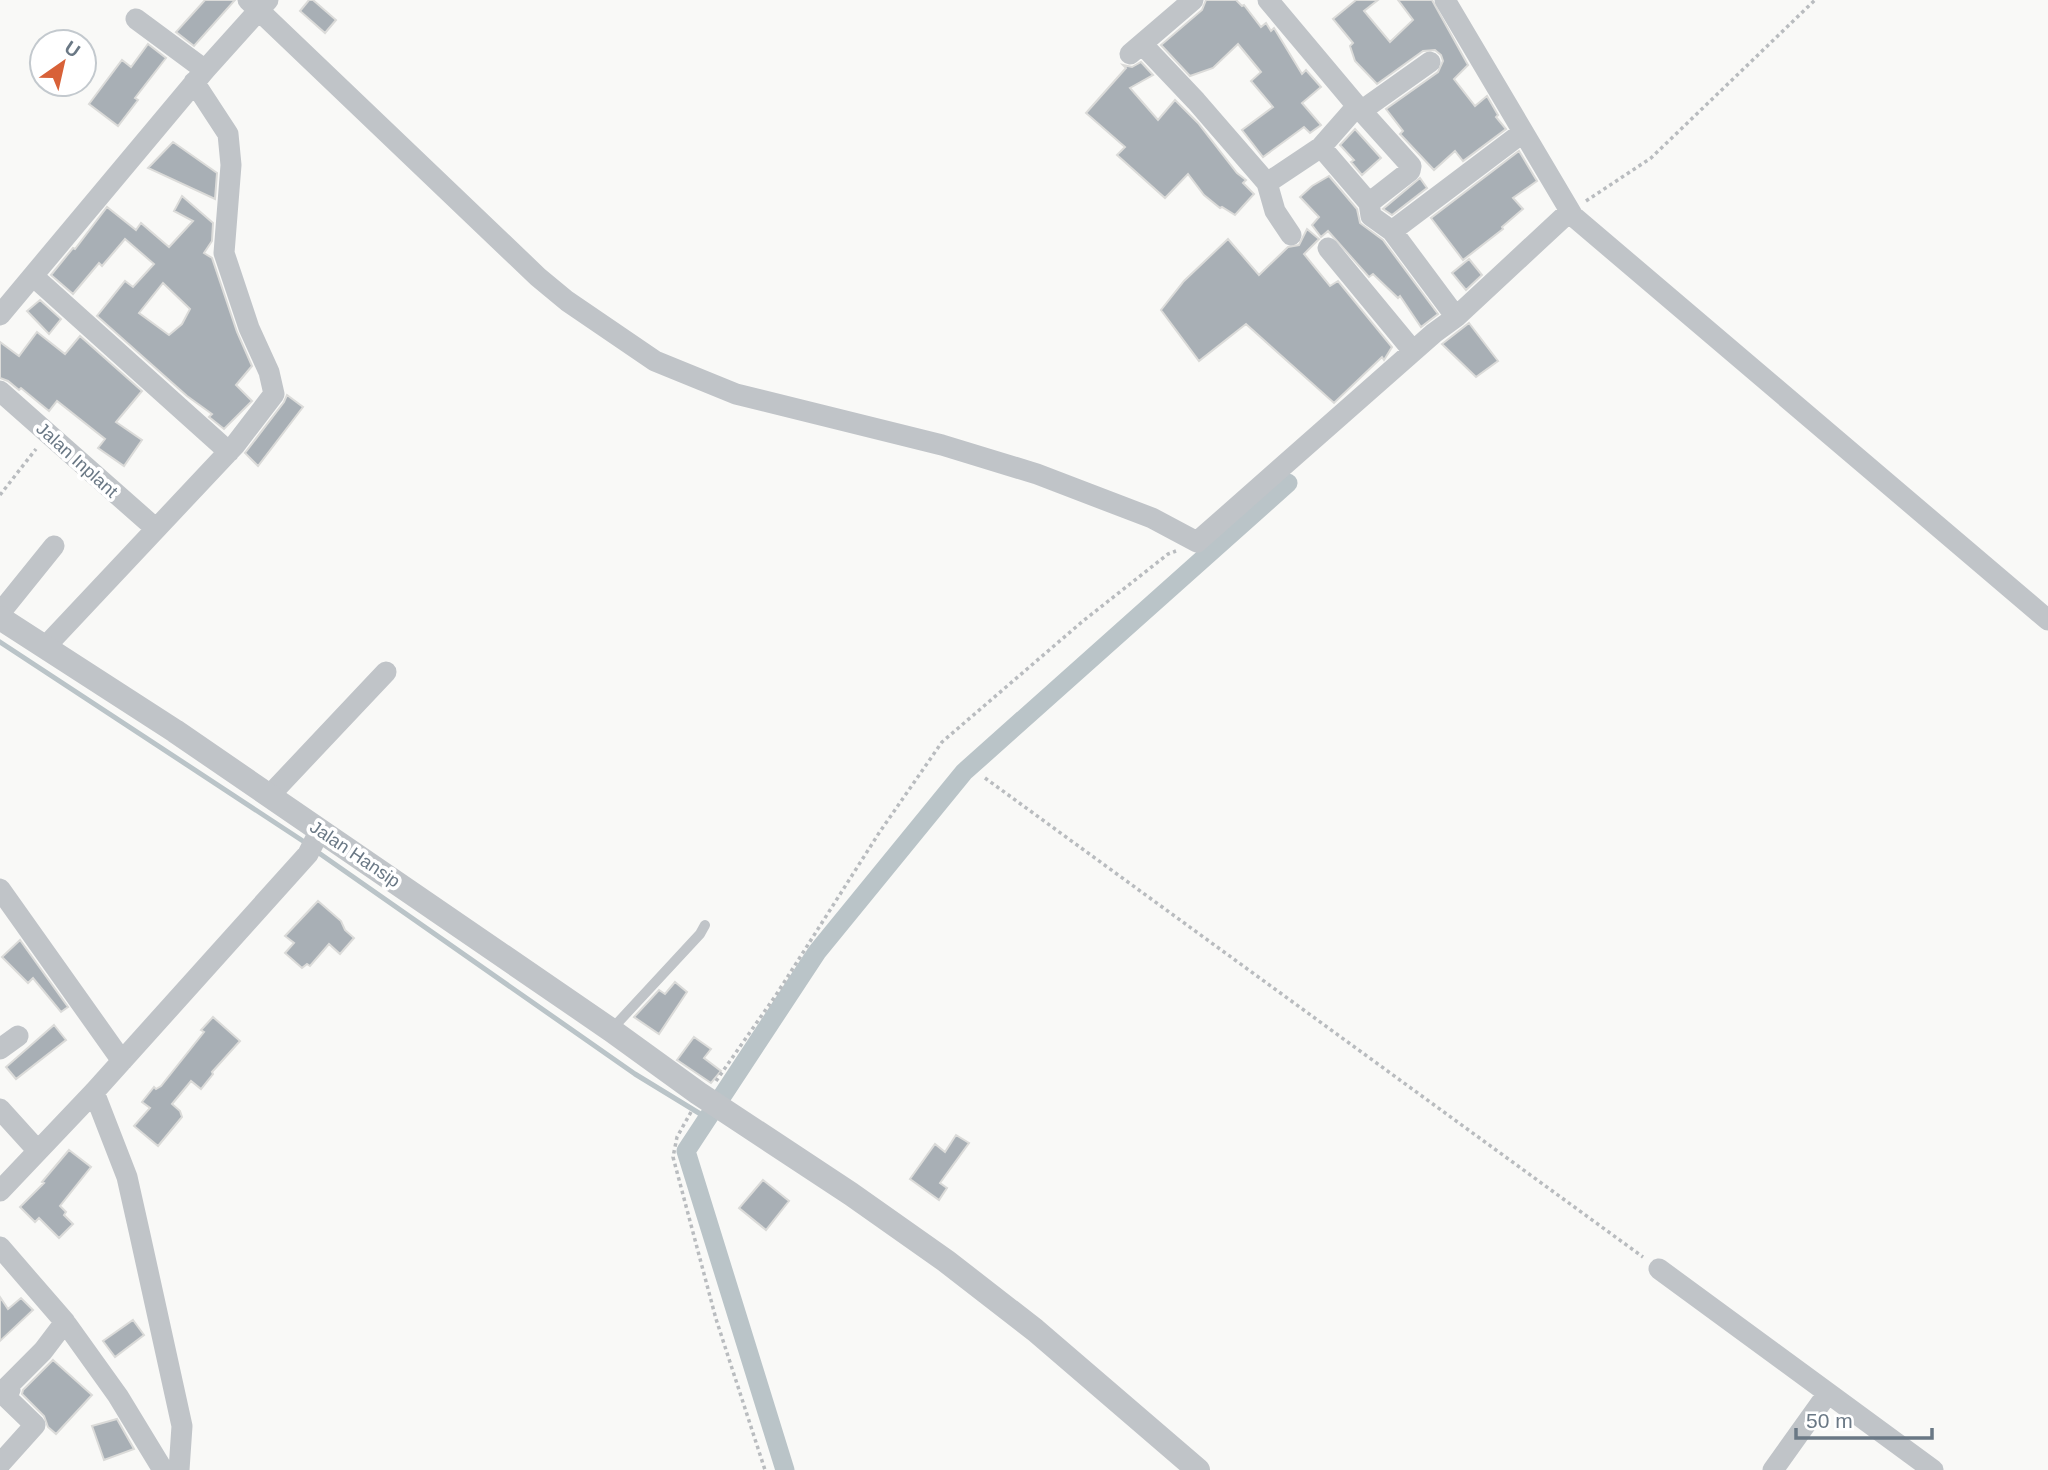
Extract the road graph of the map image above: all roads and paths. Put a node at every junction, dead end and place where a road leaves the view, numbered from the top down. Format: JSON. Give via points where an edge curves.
{"nodes":[{"id":1,"x":1193,"y":0,"type":"edge"},
{"id":2,"x":1268,"y":0,"type":"edge"},
{"id":3,"x":1445,"y":0,"type":"edge"},
{"id":4,"x":1815,"y":0,"type":"edge"},
{"id":5,"x":258,"y":4,"type":"edge"},
{"id":6,"x":136,"y":19,"type":"dead end"},
{"id":7,"x":1430,"y":62,"type":"dead end"},
{"id":8,"x":200,"y":76,"type":"junction"},
{"id":9,"x":1359,"y":108,"type":"junction"},
{"id":10,"x":1522,"y":133,"type":"junction"},
{"id":11,"x":1321,"y":147,"type":"junction"},
{"id":12,"x":1267,"y":183,"type":"junction"},
{"id":13,"x":1369,"y":203,"type":"junction"},
{"id":14,"x":1571,"y":214,"type":"junction"},
{"id":15,"x":1392,"y":231,"type":"junction"},
{"id":16,"x":1291,"y":235,"type":"dead end"},
{"id":17,"x":1328,"y":248,"type":"dead end"},
{"id":18,"x":33,"y":276,"type":"junction"},
{"id":19,"x":0,"y":315,"type":"edge"},
{"id":20,"x":1456,"y":317,"type":"junction"},
{"id":21,"x":1413,"y":351,"type":"junction"},
{"id":22,"x":0,"y":391,"type":"edge"},
{"id":23,"x":48,"y":434,"type":"junction"},
{"id":24,"x":229,"y":452,"type":"junction"},
{"id":25,"x":0,"y":495,"type":"edge"},
{"id":26,"x":155,"y":528,"type":"junction"},
{"id":27,"x":1203,"y":536,"type":"junction"},
{"id":28,"x":54,"y":546,"type":"dead end"},
{"id":29,"x":0,"y":615,"type":"edge"},
{"id":30,"x":2048,"y":620,"type":"edge"},
{"id":31,"x":46,"y":646,"type":"junction"},
{"id":32,"x":386,"y":672,"type":"dead end"},
{"id":33,"x":985,"y":778,"type":"dead end"},
{"id":34,"x":270,"y":796,"type":"junction"},
{"id":35,"x":314,"y":840,"type":"junction"},
{"id":36,"x":3,"y":899,"type":"edge"},
{"id":37,"x":705,"y":925,"type":"dead end"},
{"id":38,"x":611,"y":1030,"type":"junction"},
{"id":39,"x":18,"y":1036,"type":"dead end"},
{"id":40,"x":0,"y":1049,"type":"edge"},
{"id":41,"x":122,"y":1061,"type":"junction"},
{"id":42,"x":93,"y":1092,"type":"junction"},
{"id":43,"x":702,"y":1096,"type":"junction"},
{"id":44,"x":0,"y":1109,"type":"edge"},
{"id":45,"x":686,"y":1120,"type":"dead end"},
{"id":46,"x":38,"y":1151,"type":"junction"},
{"id":47,"x":0,"y":1191,"type":"edge"},
{"id":48,"x":0,"y":1247,"type":"edge"},
{"id":49,"x":1659,"y":1269,"type":"joint"},
{"id":50,"x":65,"y":1322,"type":"junction"},
{"id":51,"x":1828,"y":1393,"type":"junction"},
{"id":52,"x":0,"y":1464,"type":"edge"},
{"id":53,"x":163,"y":1470,"type":"edge"},
{"id":54,"x":179,"y":1470,"type":"edge"},
{"id":55,"x":765,"y":1470,"type":"edge"},
{"id":56,"x":1198,"y":1470,"type":"edge"},
{"id":57,"x":1773,"y":1470,"type":"edge"},
{"id":58,"x":1933,"y":1470,"type":"edge"}],
"edges":[{"from":1,"to":12,"type":"street","via":[[1136,49],[1196,100]]},
{"from":2,"to":9,"type":"street"},
{"from":3,"to":10,"type":"street"},
{"from":4,"to":14,"type":"path","via":[[1651,158]]},
{"from":5,"to":8,"type":"street"},
{"from":5,"to":27,"type":"street","via":[[538,277],[655,361],[736,394],[942,445],[1037,474]]},
{"from":6,"to":8,"type":"street"},
{"from":7,"to":9,"type":"street"},
{"from":8,"to":18,"type":"street"},
{"from":8,"to":24,"type":"street","via":[[228,134],[231,165],[224,253],[274,388],[270,401]]},
{"from":9,"to":11,"type":"street"},
{"from":9,"to":13,"type":"street","via":[[1411,166]]},
{"from":10,"to":14,"type":"street"},
{"from":10,"to":15,"type":"street"},
{"from":11,"to":12,"type":"street"},
{"from":11,"to":13,"type":"street"},
{"from":12,"to":16,"type":"street","via":[[1275,211]]},
{"from":13,"to":15,"type":"street","via":[[1371,216]]},
{"from":14,"to":20,"type":"street"},
{"from":14,"to":30,"type":"street"},
{"from":15,"to":20,"type":"street"},
{"from":17,"to":21,"type":"street"},
{"from":18,"to":19,"type":"street"},
{"from":18,"to":24,"type":"street"},
{"from":20,"to":21,"type":"street"},
{"from":21,"to":27,"type":"street"},
{"from":22,"to":23,"type":"street","name":"Jalan Inplant"},
{"from":23,"to":25,"type":"path"},
{"from":23,"to":26,"type":"street","name":"Jalan Inplant"},
{"from":24,"to":26,"type":"street"},
{"from":26,"to":31,"type":"street"},
{"from":27,"to":43,"type":"path","via":[[1168,554],[1083,621],[942,742],[742,1045]]},
{"from":28,"to":29,"type":"street"},
{"from":29,"to":31,"type":"street","name":"Jalan Hansip"},
{"from":31,"to":34,"type":"street","name":"Jalan Hansip"},
{"from":32,"to":34,"type":"street"},
{"from":33,"to":49,"type":"path"},
{"from":34,"to":35,"type":"street","name":"Jalan Hansip"},
{"from":35,"to":38,"type":"street","name":"Jalan Hansip"},
{"from":35,"to":41,"type":"street"},
{"from":36,"to":41,"type":"street"},
{"from":37,"to":38,"type":"lane"},
{"from":38,"to":43,"type":"street","name":"Jalan Hansip"},
{"from":39,"to":40,"type":"street"},
{"from":41,"to":42,"type":"street"},
{"from":42,"to":46,"type":"street"},
{"from":42,"to":54,"type":"street","via":[[127,1177],[182,1426]]},
{"from":43,"to":56,"type":"street","name":"Jalan Hansip","via":[[946,1261],[1035,1329]]},
{"from":44,"to":46,"type":"street"},
{"from":45,"to":55,"type":"path","via":[[673,1157],[716,1319]]},
{"from":46,"to":47,"type":"street"},
{"from":48,"to":50,"type":"street"},
{"from":49,"to":51,"type":"street"},
{"from":50,"to":52,"type":"street","via":[[6,1388],[10,1390],[6,1397],[35,1425]]},
{"from":50,"to":53,"type":"street"},
{"from":51,"to":57,"type":"street"},
{"from":51,"to":58,"type":"street"}]}
